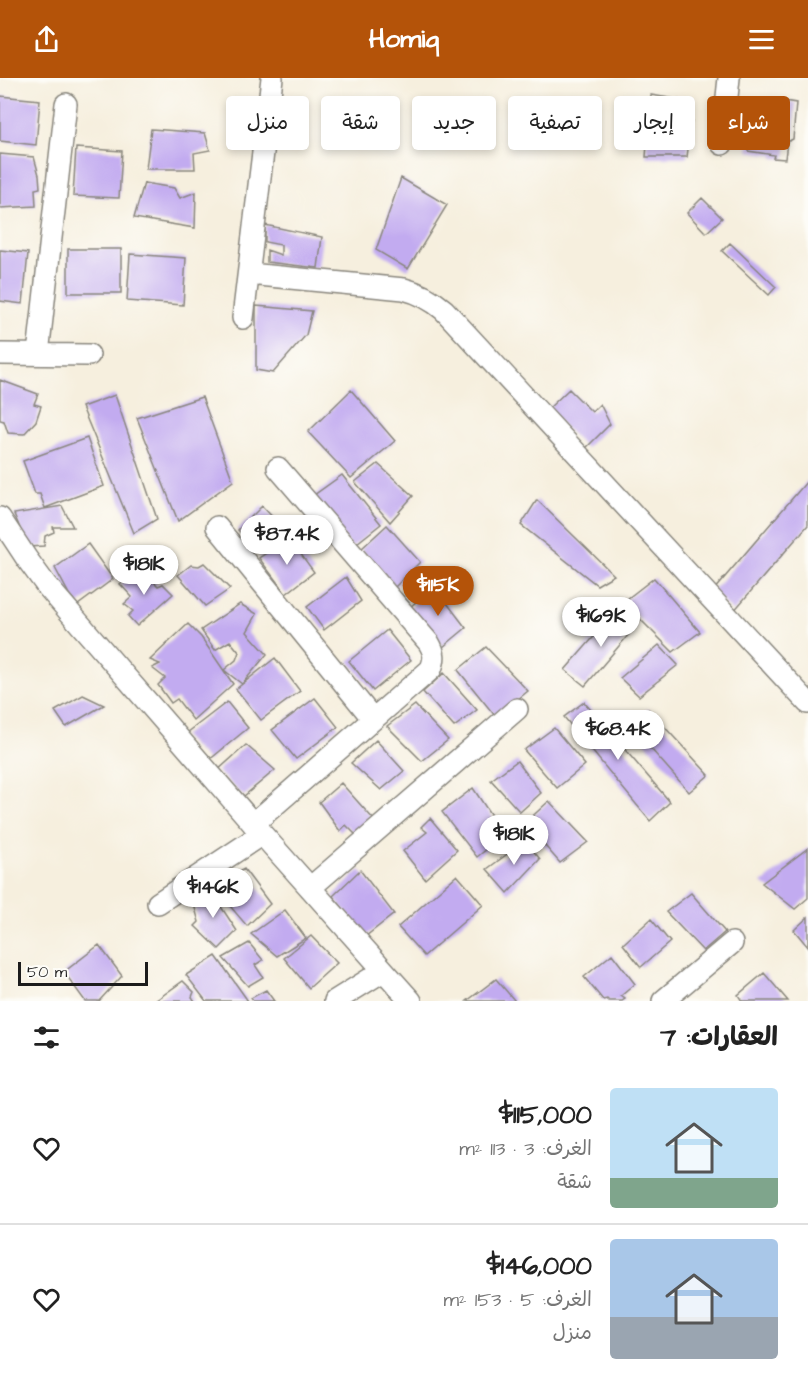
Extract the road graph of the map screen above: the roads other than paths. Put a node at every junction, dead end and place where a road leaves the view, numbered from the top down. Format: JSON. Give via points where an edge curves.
{"nodes":[{"id":1,"x":272,"y":78,"type":"edge"},
{"id":2,"x":729,"y":78,"type":"edge"},
{"id":3,"x":727,"y":96,"type":"edge"},
{"id":4,"x":66,"y":104,"type":"dead end"},
{"id":5,"x":249,"y":274,"type":"junction"},
{"id":6,"x":243,"y":318,"type":"dead end"},
{"id":7,"x":0,"y":354,"type":"edge"},
{"id":8,"x":38,"y":354,"type":"junction"},
{"id":9,"x":89,"y":355,"type":"dead end"},
{"id":10,"x":278,"y":468,"type":"dead end"},
{"id":11,"x":0,"y":518,"type":"edge"},
{"id":12,"x":217,"y":526,"type":"dead end"},
{"id":13,"x":808,"y":703,"type":"edge"},
{"id":14,"x":516,"y":709,"type":"dead end"},
{"id":15,"x":374,"y":719,"type":"junction"},
{"id":16,"x":257,"y":829,"type":"junction"},
{"id":17,"x":310,"y":888,"type":"junction"},
{"id":18,"x":158,"y":903,"type":"dead end"},
{"id":19,"x":732,"y":943,"type":"dead end"},
{"id":20,"x":383,"y":971,"type":"junction"},
{"id":21,"x":335,"y":1001,"type":"edge"},
{"id":22,"x":411,"y":1001,"type":"edge"},
{"id":23,"x":663,"y":1001,"type":"edge"}],
"edges":[{"from":1,"to":5,"type":"street"},
{"from":2,"to":3,"type":"street"},
{"from":4,"to":8,"type":"street"},
{"from":5,"to":6,"type":"street"},
{"from":5,"to":13,"type":"street","via":[[404,290],[432,300]]},
{"from":7,"to":8,"type":"street"},
{"from":8,"to":9,"type":"street"},
{"from":10,"to":15,"type":"street","via":[[434,651],[431,669]]},
{"from":11,"to":16,"type":"street","via":[[46,585]]},
{"from":12,"to":15,"type":"street"},
{"from":14,"to":17,"type":"street"},
{"from":15,"to":16,"type":"street"},
{"from":16,"to":17,"type":"street"},
{"from":16,"to":18,"type":"street"},
{"from":17,"to":20,"type":"street"},
{"from":19,"to":23,"type":"street"},
{"from":20,"to":21,"type":"street"},
{"from":20,"to":22,"type":"street"}]}
